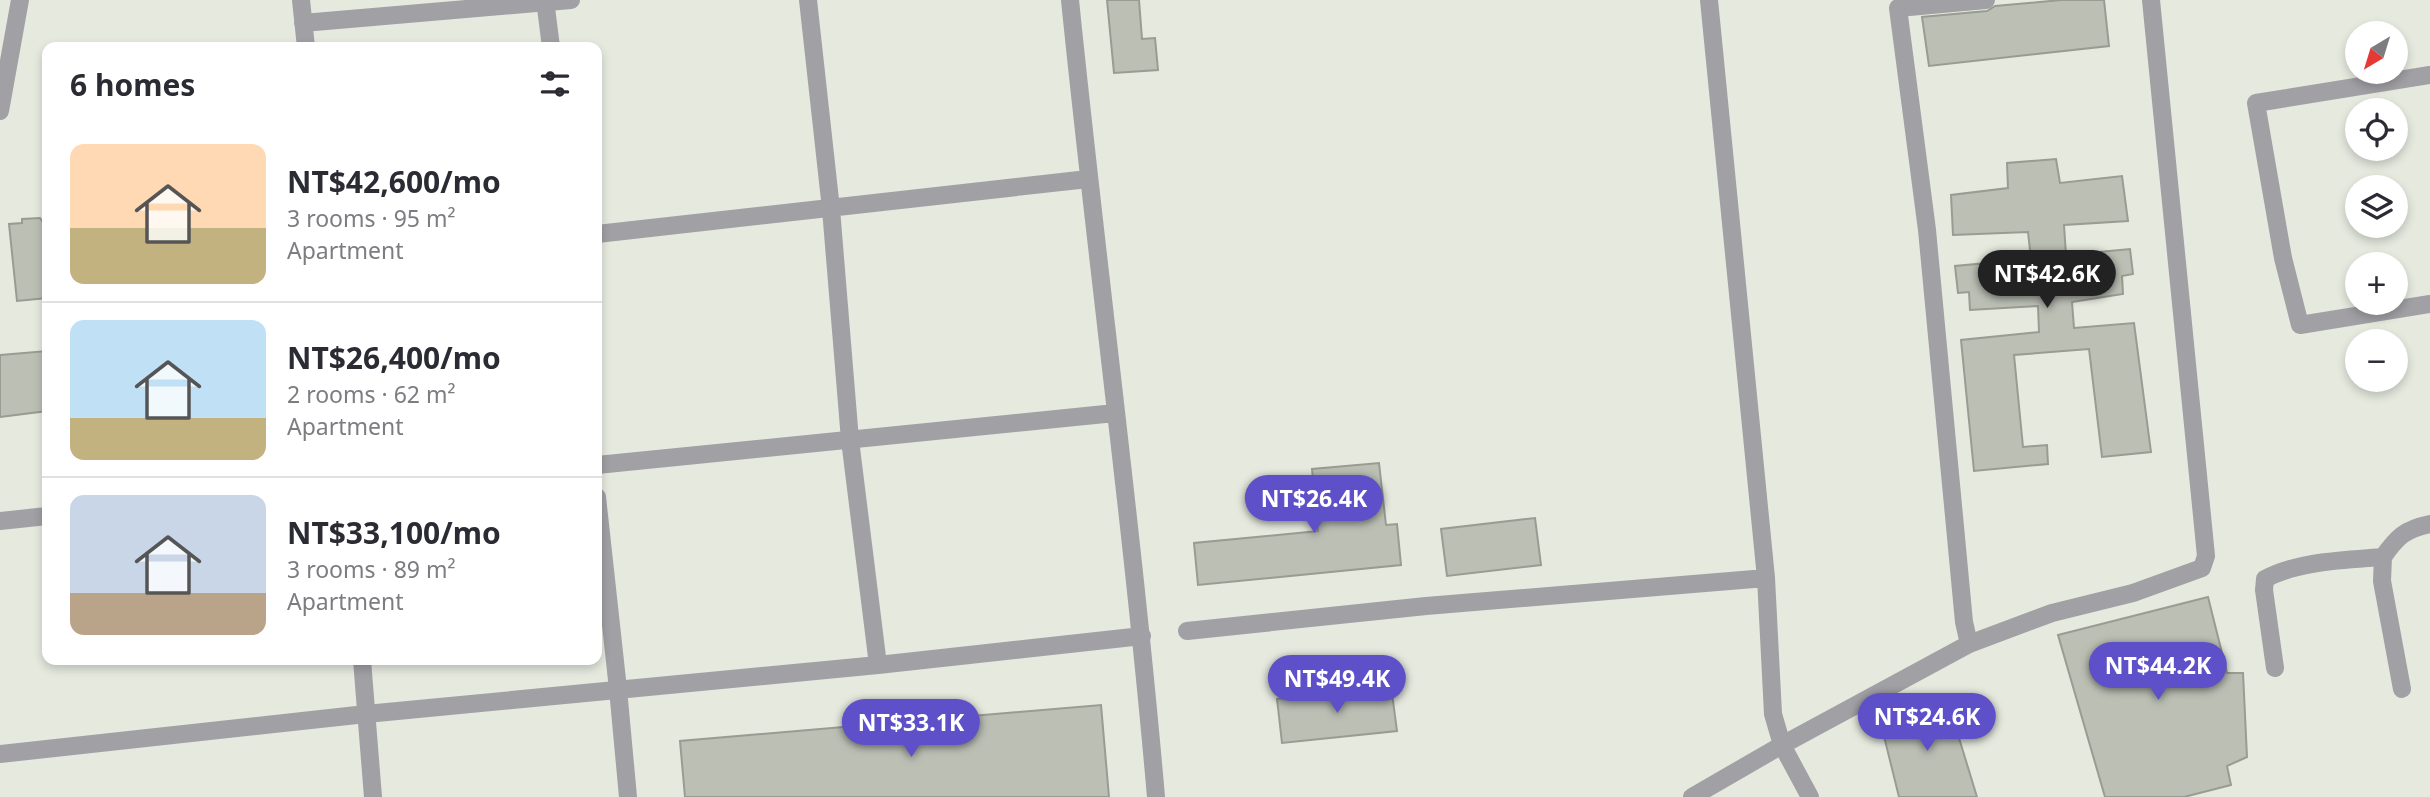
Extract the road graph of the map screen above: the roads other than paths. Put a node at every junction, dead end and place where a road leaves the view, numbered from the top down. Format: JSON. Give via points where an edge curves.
{"nodes":[{"id":1,"x":19,"y":0,"type":"edge"},
{"id":2,"x":301,"y":0,"type":"edge"},
{"id":3,"x":571,"y":0,"type":"edge"},
{"id":4,"x":808,"y":0,"type":"edge"},
{"id":5,"x":1070,"y":0,"type":"edge"},
{"id":6,"x":1709,"y":0,"type":"edge"},
{"id":7,"x":1986,"y":0,"type":"edge"},
{"id":8,"x":2151,"y":0,"type":"edge"},
{"id":9,"x":545,"y":1,"type":"edge"},
{"id":10,"x":303,"y":23,"type":"junction"},
{"id":11,"x":305,"y":42,"type":"edge"},
{"id":12,"x":550,"y":42,"type":"edge"},
{"id":13,"x":2430,"y":75,"type":"edge"},
{"id":14,"x":0,"y":111,"type":"edge"},
{"id":15,"x":1088,"y":179,"type":"junction"},
{"id":16,"x":831,"y":209,"type":"junction"},
{"id":17,"x":602,"y":233,"type":"edge"},
{"id":18,"x":2430,"y":304,"type":"edge"},
{"id":19,"x":1115,"y":413,"type":"junction"},
{"id":20,"x":850,"y":440,"type":"junction"},
{"id":21,"x":602,"y":465,"type":"edge"},
{"id":22,"x":42,"y":517,"type":"edge"},
{"id":23,"x":0,"y":521,"type":"edge"},
{"id":24,"x":2430,"y":524,"type":"edge"},
{"id":25,"x":602,"y":543,"type":"edge"},
{"id":26,"x":2383,"y":557,"type":"junction"},
{"id":27,"x":1766,"y":578,"type":"junction"},
{"id":28,"x":1187,"y":631,"type":"dead end"},
{"id":29,"x":1142,"y":636,"type":"junction"},
{"id":30,"x":1969,"y":644,"type":"junction"},
{"id":31,"x":362,"y":665,"type":"edge"},
{"id":32,"x":878,"y":665,"type":"junction"},
{"id":33,"x":2275,"y":668,"type":"dead end"},
{"id":34,"x":618,"y":689,"type":"junction"},
{"id":35,"x":2402,"y":689,"type":"dead end"},
{"id":36,"x":366,"y":714,"type":"junction"},
{"id":37,"x":1782,"y":745,"type":"junction"},
{"id":38,"x":0,"y":754,"type":"edge"},
{"id":39,"x":373,"y":797,"type":"edge"},
{"id":40,"x":628,"y":797,"type":"edge"},
{"id":41,"x":1156,"y":797,"type":"edge"},
{"id":42,"x":1692,"y":797,"type":"edge"},
{"id":43,"x":1810,"y":797,"type":"edge"}],
"edges":[{"from":1,"to":14,"type":"street"},
{"from":2,"to":10,"type":"street"},
{"from":3,"to":9,"type":"street"},
{"from":4,"to":16,"type":"street"},
{"from":5,"to":15,"type":"street"},
{"from":6,"to":27,"type":"street"},
{"from":7,"to":30,"type":"street","via":[[1898,8],[1927,230]]},
{"from":8,"to":30,"type":"street","via":[[2206,556],[2202,568],[2184,576],[2052,613]]},
{"from":9,"to":10,"type":"street"},
{"from":9,"to":12,"type":"street"},
{"from":10,"to":11,"type":"street"},
{"from":13,"to":18,"type":"street","via":[[2256,103],[2283,258],[2300,326]]},
{"from":15,"to":16,"type":"street"},
{"from":15,"to":19,"type":"street"},
{"from":16,"to":17,"type":"street"},
{"from":16,"to":20,"type":"street"},
{"from":19,"to":20,"type":"street"},
{"from":19,"to":29,"type":"street"},
{"from":20,"to":21,"type":"street"},
{"from":20,"to":32,"type":"street"},
{"from":22,"to":23,"type":"street"},
{"from":24,"to":26,"type":"street","via":[[2410,528]]},
{"from":25,"to":34,"type":"street"},
{"from":26,"to":33,"type":"street","via":[[2328,561],[2265,579]]},
{"from":26,"to":35,"type":"street","via":[[2382,581]]},
{"from":27,"to":28,"type":"street"},
{"from":27,"to":37,"type":"street","via":[[1773,714]]},
{"from":29,"to":32,"type":"street"},
{"from":29,"to":41,"type":"street"},
{"from":30,"to":37,"type":"street"},
{"from":31,"to":36,"type":"street"},
{"from":32,"to":34,"type":"street"},
{"from":34,"to":36,"type":"street"},
{"from":34,"to":40,"type":"street"},
{"from":36,"to":38,"type":"street"},
{"from":36,"to":39,"type":"street"},
{"from":37,"to":42,"type":"street"},
{"from":37,"to":43,"type":"street"}]}
